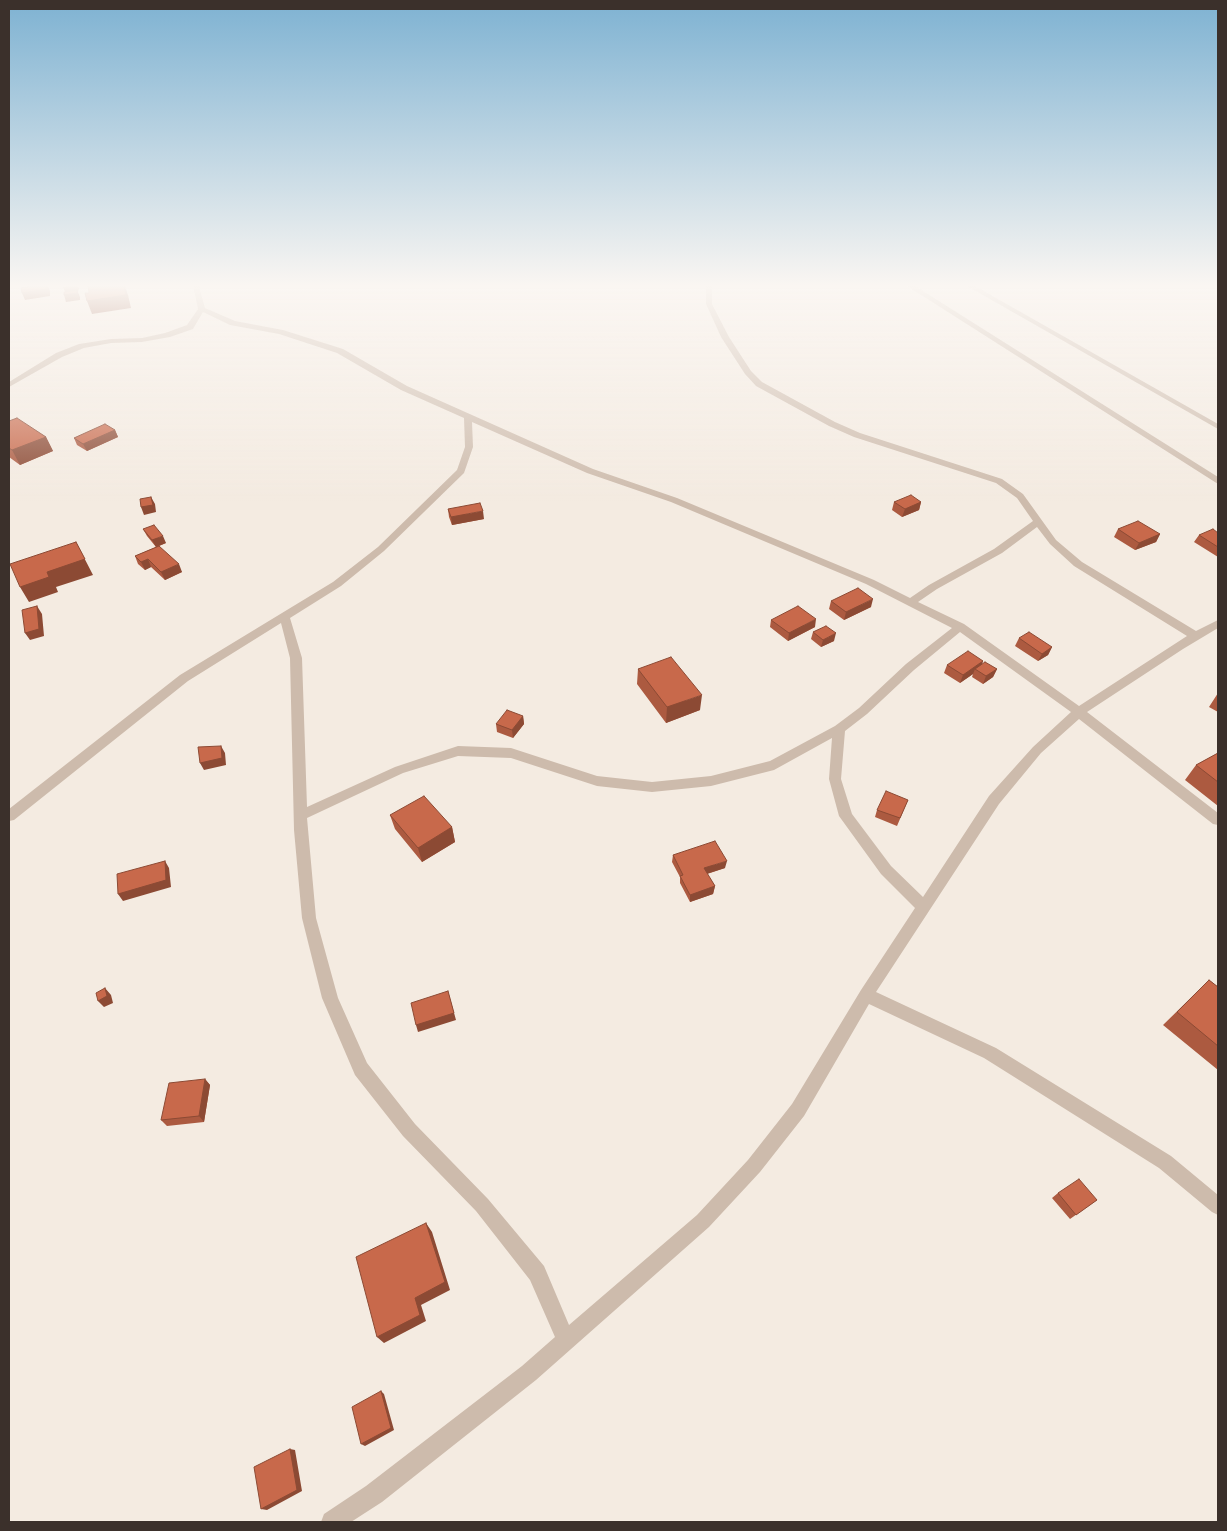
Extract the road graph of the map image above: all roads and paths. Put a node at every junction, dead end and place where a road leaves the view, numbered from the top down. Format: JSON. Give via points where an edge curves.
{"nodes":[{"id":1,"x":57,"y":357,"type":"edge"},
{"id":2,"x":350,"y":357,"type":"edge"},
{"id":3,"x":738,"y":357,"type":"edge"},
{"id":4,"x":1023,"y":357,"type":"edge"},
{"id":5,"x":1096,"y":357,"type":"edge"},
{"id":6,"x":9,"y":385,"type":"edge"},
{"id":7,"x":468,"y":415,"type":"junction"},
{"id":8,"x":1218,"y":427,"type":"edge"},
{"id":9,"x":1218,"y":481,"type":"edge"},
{"id":10,"x":1038,"y":521,"type":"junction"},
{"id":11,"x":911,"y":602,"type":"junction"},
{"id":12,"x":284,"y":615,"type":"junction"},
{"id":13,"x":1218,"y":623,"type":"edge"},
{"id":14,"x":960,"y":627,"type":"junction"},
{"id":15,"x":1195,"y":636,"type":"junction"},
{"id":16,"x":1079,"y":712,"type":"junction"},
{"id":17,"x":838,"y":729,"type":"junction"},
{"id":18,"x":301,"y":815,"type":"junction"},
{"id":19,"x":9,"y":816,"type":"edge"},
{"id":20,"x":1218,"y":820,"type":"edge"},
{"id":21,"x":924,"y":907,"type":"junction"},
{"id":22,"x":866,"y":996,"type":"junction"},
{"id":23,"x":1218,"y":1206,"type":"edge"},
{"id":24,"x":566,"y":1340,"type":"junction"},
{"id":25,"x":332,"y":1522,"type":"edge"}],
"edges":[{"from":1,"to":6,"type":"street"},
{"from":2,"to":7,"type":"street","via":[[404,388]]},
{"from":3,"to":10,"type":"street","via":[[759,384],[832,424],[999,480],[1020,496]]},
{"from":4,"to":9,"type":"street"},
{"from":5,"to":8,"type":"street"},
{"from":7,"to":11,"type":"street","via":[[590,471],[674,500]]},
{"from":7,"to":12,"type":"street","via":[[469,447],[461,471],[381,549],[336,584]]},
{"from":10,"to":11,"type":"street","via":[[998,551]]},
{"from":10,"to":15,"type":"street","via":[[1053,542],[1078,564]]},
{"from":11,"to":14,"type":"street"},
{"from":12,"to":18,"type":"street","via":[[296,658]]},
{"from":12,"to":19,"type":"street","via":[[184,678]]},
{"from":13,"to":15,"type":"street"},
{"from":14,"to":16,"type":"street"},
{"from":14,"to":17,"type":"street"},
{"from":15,"to":16,"type":"street"},
{"from":16,"to":20,"type":"street"},
{"from":16,"to":21,"type":"street","via":[[1037,750],[994,800]]},
{"from":17,"to":18,"type":"street","via":[[774,765],[711,781],[652,787],[597,781],[512,752],[458,751],[399,770]]},
{"from":17,"to":21,"type":"street","via":[[835,780],[846,816],[886,870]]},
{"from":18,"to":24,"type":"street","via":[[309,918],[330,998],[361,1069],[409,1130],[482,1205],[537,1273]]},
{"from":21,"to":22,"type":"street"},
{"from":22,"to":23,"type":"street","via":[[990,1053],[1165,1162]]},
{"from":22,"to":24,"type":"street","via":[[798,1110],[754,1166],[703,1221]]},
{"from":24,"to":25,"type":"street","via":[[529,1373],[374,1494]]}]}
